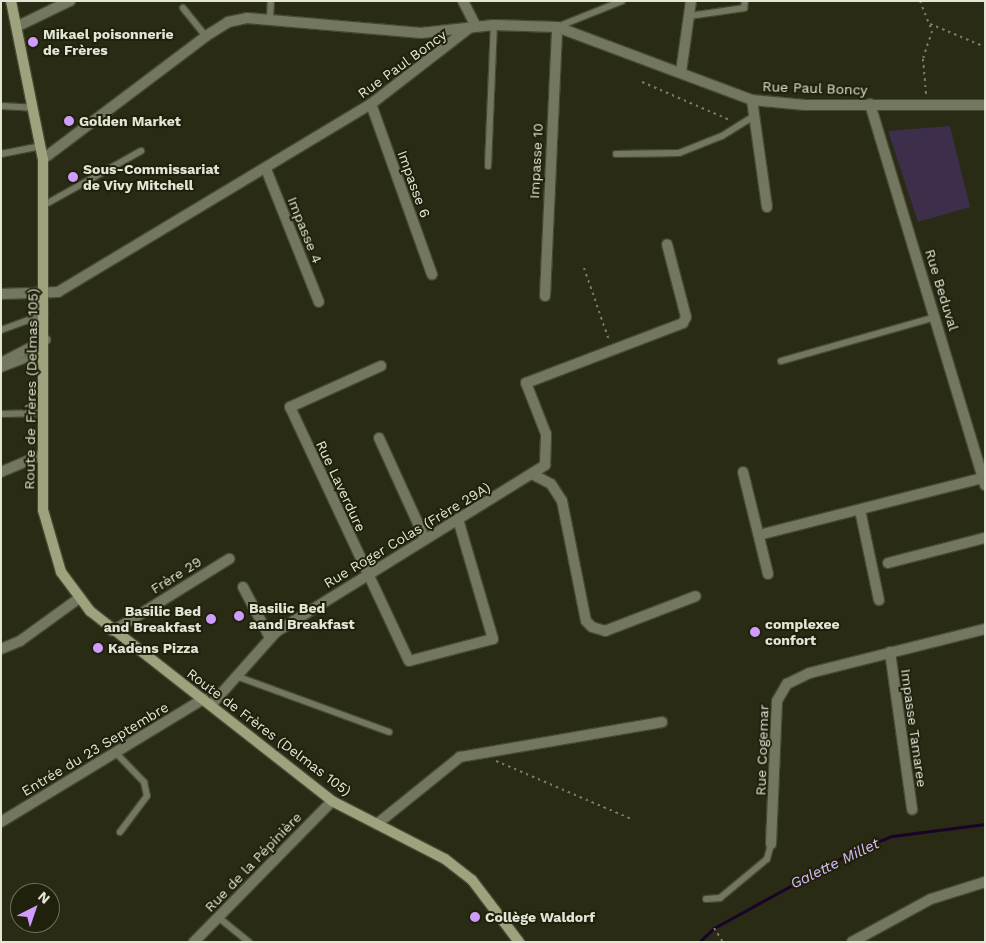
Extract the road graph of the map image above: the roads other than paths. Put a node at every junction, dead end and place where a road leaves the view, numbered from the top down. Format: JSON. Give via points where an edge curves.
{"nodes":[{"id":1,"x":11,"y":1,"type":"edge"},
{"id":2,"x":70,"y":1,"type":"edge"},
{"id":3,"x":271,"y":1,"type":"edge"},
{"id":4,"x":463,"y":1,"type":"edge"},
{"id":5,"x":622,"y":1,"type":"edge"},
{"id":6,"x":691,"y":1,"type":"edge"},
{"id":7,"x":745,"y":1,"type":"edge"},
{"id":8,"x":183,"y":8,"type":"dead end"},
{"id":9,"x":690,"y":16,"type":"junction"},
{"id":10,"x":270,"y":18,"type":"junction"},
{"id":11,"x":18,"y":26,"type":"junction"},
{"id":12,"x":557,"y":27,"type":"junction"},
{"id":13,"x":472,"y":28,"type":"junction"},
{"id":14,"x":494,"y":29,"type":"junction"},
{"id":15,"x":206,"y":36,"type":"junction"},
{"id":16,"x":681,"y":72,"type":"junction"},
{"id":17,"x":752,"y":100,"type":"junction"},
{"id":18,"x":371,"y":104,"type":"junction"},
{"id":19,"x":870,"y":104,"type":"junction"},
{"id":20,"x":985,"y":105,"type":"edge"},
{"id":21,"x":1,"y":106,"type":"edge"},
{"id":22,"x":34,"y":108,"type":"junction"},
{"id":23,"x":754,"y":116,"type":"junction"},
{"id":24,"x":41,"y":146,"type":"junction"},
{"id":25,"x":141,"y":151,"type":"dead end"},
{"id":26,"x":1,"y":154,"type":"edge"},
{"id":27,"x":616,"y":154,"type":"dead end"},
{"id":28,"x":43,"y":159,"type":"junction"},
{"id":29,"x":488,"y":166,"type":"dead end"},
{"id":30,"x":266,"y":169,"type":"junction"},
{"id":31,"x":46,"y":204,"type":"junction"},
{"id":32,"x":767,"y":207,"type":"dead end"},
{"id":33,"x":667,"y":244,"type":"dead end"},
{"id":34,"x":432,"y":274,"type":"dead end"},
{"id":35,"x":1,"y":294,"type":"edge"},
{"id":36,"x":47,"y":294,"type":"junction"},
{"id":37,"x":545,"y":296,"type":"dead end"},
{"id":38,"x":319,"y":302,"type":"dead end"},
{"id":39,"x":46,"y":314,"type":"junction"},
{"id":40,"x":935,"y":317,"type":"junction"},
{"id":41,"x":1,"y":330,"type":"edge"},
{"id":42,"x":45,"y":340,"type":"junction"},
{"id":43,"x":45,"y":352,"type":"junction"},
{"id":44,"x":781,"y":361,"type":"dead end"},
{"id":45,"x":1,"y":363,"type":"edge"},
{"id":46,"x":381,"y":366,"type":"dead end"},
{"id":47,"x":1,"y":369,"type":"edge"},
{"id":48,"x":42,"y":413,"type":"junction"},
{"id":49,"x":1,"y":414,"type":"edge"},
{"id":50,"x":379,"y":438,"type":"dead end"},
{"id":51,"x":41,"y":455,"type":"junction"},
{"id":52,"x":1,"y":472,"type":"edge"},
{"id":53,"x":743,"y":472,"type":"dead end"},
{"id":54,"x":534,"y":475,"type":"junction"},
{"id":55,"x":984,"y":482,"type":"edge"},
{"id":56,"x":860,"y":510,"type":"junction"},
{"id":57,"x":458,"y":518,"type":"junction"},
{"id":58,"x":759,"y":535,"type":"junction"},
{"id":59,"x":985,"y":538,"type":"edge"},
{"id":60,"x":425,"y":539,"type":"junction"},
{"id":61,"x":229,"y":559,"type":"dead end"},
{"id":62,"x":888,"y":564,"type":"dead end"},
{"id":63,"x":367,"y":574,"type":"junction"},
{"id":64,"x":768,"y":574,"type":"dead end"},
{"id":65,"x":243,"y":588,"type":"dead end"},
{"id":66,"x":696,"y":596,"type":"dead end"},
{"id":67,"x":78,"y":599,"type":"junction"},
{"id":68,"x":879,"y":600,"type":"dead end"},
{"id":69,"x":985,"y":629,"type":"edge"},
{"id":70,"x":113,"y":631,"type":"junction"},
{"id":71,"x":270,"y":638,"type":"junction"},
{"id":72,"x":1,"y":649,"type":"edge"},
{"id":73,"x":890,"y":652,"type":"junction"},
{"id":74,"x":236,"y":676,"type":"junction"},
{"id":75,"x":207,"y":702,"type":"junction"},
{"id":76,"x":662,"y":722,"type":"dead end"},
{"id":77,"x":389,"y":732,"type":"dead end"},
{"id":78,"x":116,"y":752,"type":"junction"},
{"id":79,"x":332,"y":801,"type":"junction"},
{"id":80,"x":912,"y":809,"type":"dead end"},
{"id":81,"x":1,"y":822,"type":"edge"},
{"id":82,"x":377,"y":824,"type":"junction"},
{"id":83,"x":120,"y":832,"type":"dead end"},
{"id":84,"x":771,"y":844,"type":"joint"},
{"id":85,"x":985,"y":882,"type":"edge"},
{"id":86,"x":706,"y":899,"type":"dead end"},
{"id":87,"x":218,"y":918,"type":"junction"},
{"id":88,"x":194,"y":942,"type":"edge"},
{"id":89,"x":249,"y":942,"type":"edge"},
{"id":90,"x":519,"y":942,"type":"edge"},
{"id":91,"x":852,"y":942,"type":"edge"}],
"edges":[{"from":1,"to":11,"type":"main road","name":"Route de Frères (Delmas 105)"},
{"from":2,"to":11,"type":"street"},
{"from":3,"to":10,"type":"lane"},
{"from":4,"to":13,"type":"street"},
{"from":5,"to":12,"type":"lane"},
{"from":6,"to":9,"type":"street"},
{"from":7,"to":9,"type":"lane","via":[[744,8]]},
{"from":8,"to":15,"type":"lane"},
{"from":9,"to":16,"type":"street"},
{"from":10,"to":13,"type":"street","via":[[361,31]]},
{"from":10,"to":15,"type":"street","via":[[228,22]]},
{"from":11,"to":22,"type":"main road","name":"Route de Frères (Delmas 105)"},
{"from":12,"to":14,"type":"street","name":"Rue Paul Boncy"},
{"from":12,"to":16,"type":"street","name":"Rue Paul Boncy"},
{"from":12,"to":37,"type":"street","name":"Impasse 10"},
{"from":13,"to":14,"type":"street","name":"Rue Paul Boncy"},
{"from":13,"to":18,"type":"street","name":"Rue Paul Boncy"},
{"from":14,"to":29,"type":"lane"},
{"from":15,"to":28,"type":"street"},
{"from":16,"to":17,"type":"street","name":"Rue Paul Boncy"},
{"from":17,"to":19,"type":"street","name":"Rue Paul Boncy"},
{"from":17,"to":23,"type":"street"},
{"from":18,"to":30,"type":"street","name":"Rue Paul Boncy"},
{"from":18,"to":34,"type":"street","name":"Impasse 6"},
{"from":19,"to":20,"type":"street","name":"Rue Paul Boncy"},
{"from":19,"to":40,"type":"street","name":"Rue Beduval"},
{"from":21,"to":22,"type":"lane"},
{"from":22,"to":24,"type":"main road","name":"Route de Frères (Delmas 105)"},
{"from":23,"to":27,"type":"lane","via":[[679,153]]},
{"from":23,"to":32,"type":"street"},
{"from":24,"to":26,"type":"lane"},
{"from":24,"to":28,"type":"main road","name":"Route de Frères (Delmas 105)"},
{"from":25,"to":31,"type":"lane"},
{"from":28,"to":31,"type":"main road","name":"Route de Frères (Delmas 105)"},
{"from":30,"to":36,"type":"street","name":"Rue Paul Boncy","via":[[66,288]]},
{"from":30,"to":38,"type":"street","name":"Impasse 4"},
{"from":31,"to":36,"type":"main road","name":"Route de Frères (Delmas 105)"},
{"from":33,"to":54,"type":"street","name":"Rue Roger Colas (Frère 29A)","via":[[685,321],[526,383],[547,450],[545,465]]},
{"from":35,"to":36,"type":"street"},
{"from":36,"to":39,"type":"main road","name":"Route de Frères (Delmas 105)"},
{"from":39,"to":41,"type":"lane"},
{"from":39,"to":42,"type":"main road","name":"Route de Frères (Delmas 105)"},
{"from":40,"to":44,"type":"lane"},
{"from":40,"to":55,"type":"street","name":"Rue Beduval"},
{"from":42,"to":43,"type":"main road","name":"Route de Frères (Delmas 105)"},
{"from":42,"to":45,"type":"street"},
{"from":43,"to":47,"type":"lane"},
{"from":43,"to":48,"type":"main road","name":"Route de Frères (Delmas 105)"},
{"from":46,"to":63,"type":"street","name":"Rue Laverdure","via":[[290,407]]},
{"from":48,"to":49,"type":"lane"},
{"from":48,"to":51,"type":"main road","name":"Route de Frères (Delmas 105)"},
{"from":50,"to":60,"type":"street"},
{"from":51,"to":52,"type":"street"},
{"from":51,"to":67,"type":"main road","name":"Route de Frères (Delmas 105)","via":[[48,538],[61,572]]},
{"from":53,"to":58,"type":"street"},
{"from":54,"to":57,"type":"street","name":"Rue Roger Colas (Frère 29A)"},
{"from":54,"to":66,"type":"street","via":[[551,484],[562,500],[586,621],[592,627],[605,631]]},
{"from":55,"to":56,"type":"street"},
{"from":56,"to":58,"type":"street"},
{"from":56,"to":68,"type":"street"},
{"from":57,"to":60,"type":"street","name":"Rue Roger Colas (Frère 29A)"},
{"from":57,"to":63,"type":"street","name":"Rue Laverdure","via":[[493,639],[414,662],[406,658]]},
{"from":58,"to":64,"type":"street"},
{"from":59,"to":62,"type":"street"},
{"from":60,"to":63,"type":"street","name":"Rue Roger Colas (Frère 29A)"},
{"from":61,"to":70,"type":"street","name":"Frère 29"},
{"from":63,"to":71,"type":"street","name":"Rue Roger Colas (Frère 29A)"},
{"from":65,"to":71,"type":"street"},
{"from":67,"to":70,"type":"main road","name":"Route de Frères (Delmas 105)"},
{"from":67,"to":72,"type":"street","via":[[20,640]]},
{"from":69,"to":73,"type":"street","name":"Rue Cogemar"},
{"from":70,"to":75,"type":"main road","name":"Route de Frères (Delmas 105)"},
{"from":71,"to":74,"type":"street","name":"Rue Roger Colas (Frère 29A)"},
{"from":73,"to":80,"type":"street","name":"Impasse Tamaree"},
{"from":73,"to":84,"type":"street","name":"Rue Cogemar","via":[[810,672],[781,690],[777,701]]},
{"from":74,"to":75,"type":"street","name":"Rue Roger Colas (Frère 29A)"},
{"from":74,"to":77,"type":"lane"},
{"from":75,"to":78,"type":"street","name":"Entrée du 23 Septembre"},
{"from":75,"to":79,"type":"main road","name":"Route de Frères (Delmas 105)"},
{"from":76,"to":82,"type":"street","via":[[460,757]]},
{"from":78,"to":81,"type":"street","name":"Entrée du 23 Septembre"},
{"from":78,"to":83,"type":"lane","via":[[144,782],[147,796]]},
{"from":79,"to":82,"type":"main road","name":"Route de Frères (Delmas 105)"},
{"from":79,"to":87,"type":"street","name":"Rue de la Pépinière"},
{"from":82,"to":90,"type":"main road","name":"Route de Frères (Delmas 105)","via":[[445,860],[472,880]]},
{"from":84,"to":86,"type":"lane","name":"Rue Cogemar","via":[[768,859],[720,898]]},
{"from":85,"to":91,"type":"street","via":[[931,899]]},
{"from":87,"to":88,"type":"street","name":"Rue de la Pépinière"},
{"from":87,"to":89,"type":"lane"}]}
